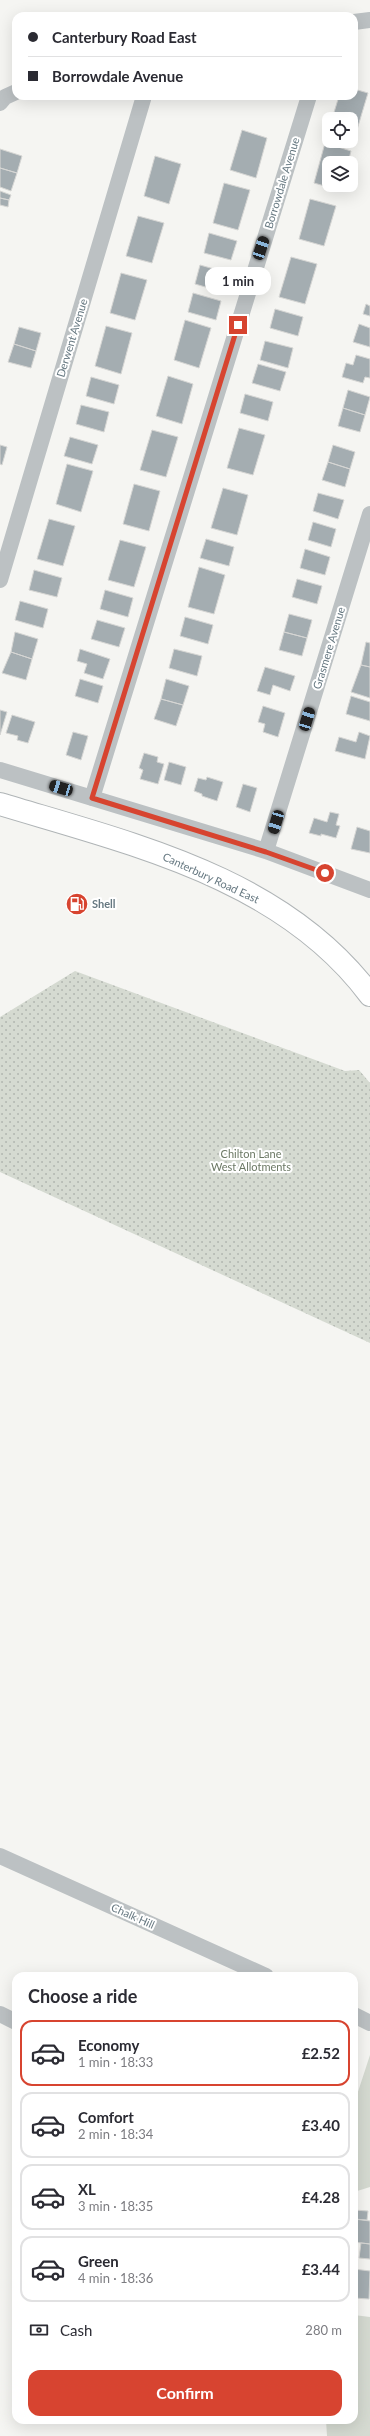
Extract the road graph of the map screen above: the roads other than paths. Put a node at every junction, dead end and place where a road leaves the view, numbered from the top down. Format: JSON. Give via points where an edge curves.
{"nodes":[{"id":1,"x":370,"y":20,"type":"edge"},
{"id":2,"x":358,"y":22,"type":"edge"},
{"id":3,"x":12,"y":94,"type":"edge"},
{"id":4,"x":143,"y":100,"type":"edge"},
{"id":5,"x":307,"y":100,"type":"edge"},
{"id":6,"x":0,"y":103,"type":"edge"},
{"id":7,"x":370,"y":514,"type":"edge"},
{"id":8,"x":0,"y":580,"type":"edge"},
{"id":9,"x":0,"y":770,"type":"edge"},
{"id":10,"x":92,"y":798,"type":"junction"},
{"id":11,"x":0,"y":804,"type":"edge"},
{"id":12,"x":266,"y":852,"type":"junction"},
{"id":13,"x":370,"y":890,"type":"edge"},
{"id":14,"x":370,"y":996,"type":"edge"},
{"id":15,"x":0,"y":1856,"type":"edge"},
{"id":16,"x":257,"y":1972,"type":"edge"},
{"id":17,"x":0,"y":2014,"type":"edge"},
{"id":18,"x":358,"y":2017,"type":"edge"},
{"id":19,"x":12,"y":2020,"type":"edge"},
{"id":20,"x":370,"y":2022,"type":"edge"}],
"edges":[{"from":1,"to":2,"type":"street"},
{"from":3,"to":6,"type":"street"},
{"from":4,"to":8,"type":"street","name":"Derwent Avenue"},
{"from":5,"to":10,"type":"street","name":"Borrowdale Avenue"},
{"from":7,"to":12,"type":"street","name":"Grasmere Avenue"},
{"from":9,"to":10,"type":"street"},
{"from":10,"to":12,"type":"street"},
{"from":11,"to":14,"type":"highway","name":"Canterbury Road East","via":[[180,861],[252,894],[308,932],[355,976]]},
{"from":12,"to":13,"type":"street"},
{"from":15,"to":16,"type":"street","name":"Chalk Hill"},
{"from":17,"to":19,"type":"street"},
{"from":18,"to":20,"type":"street"}]}
